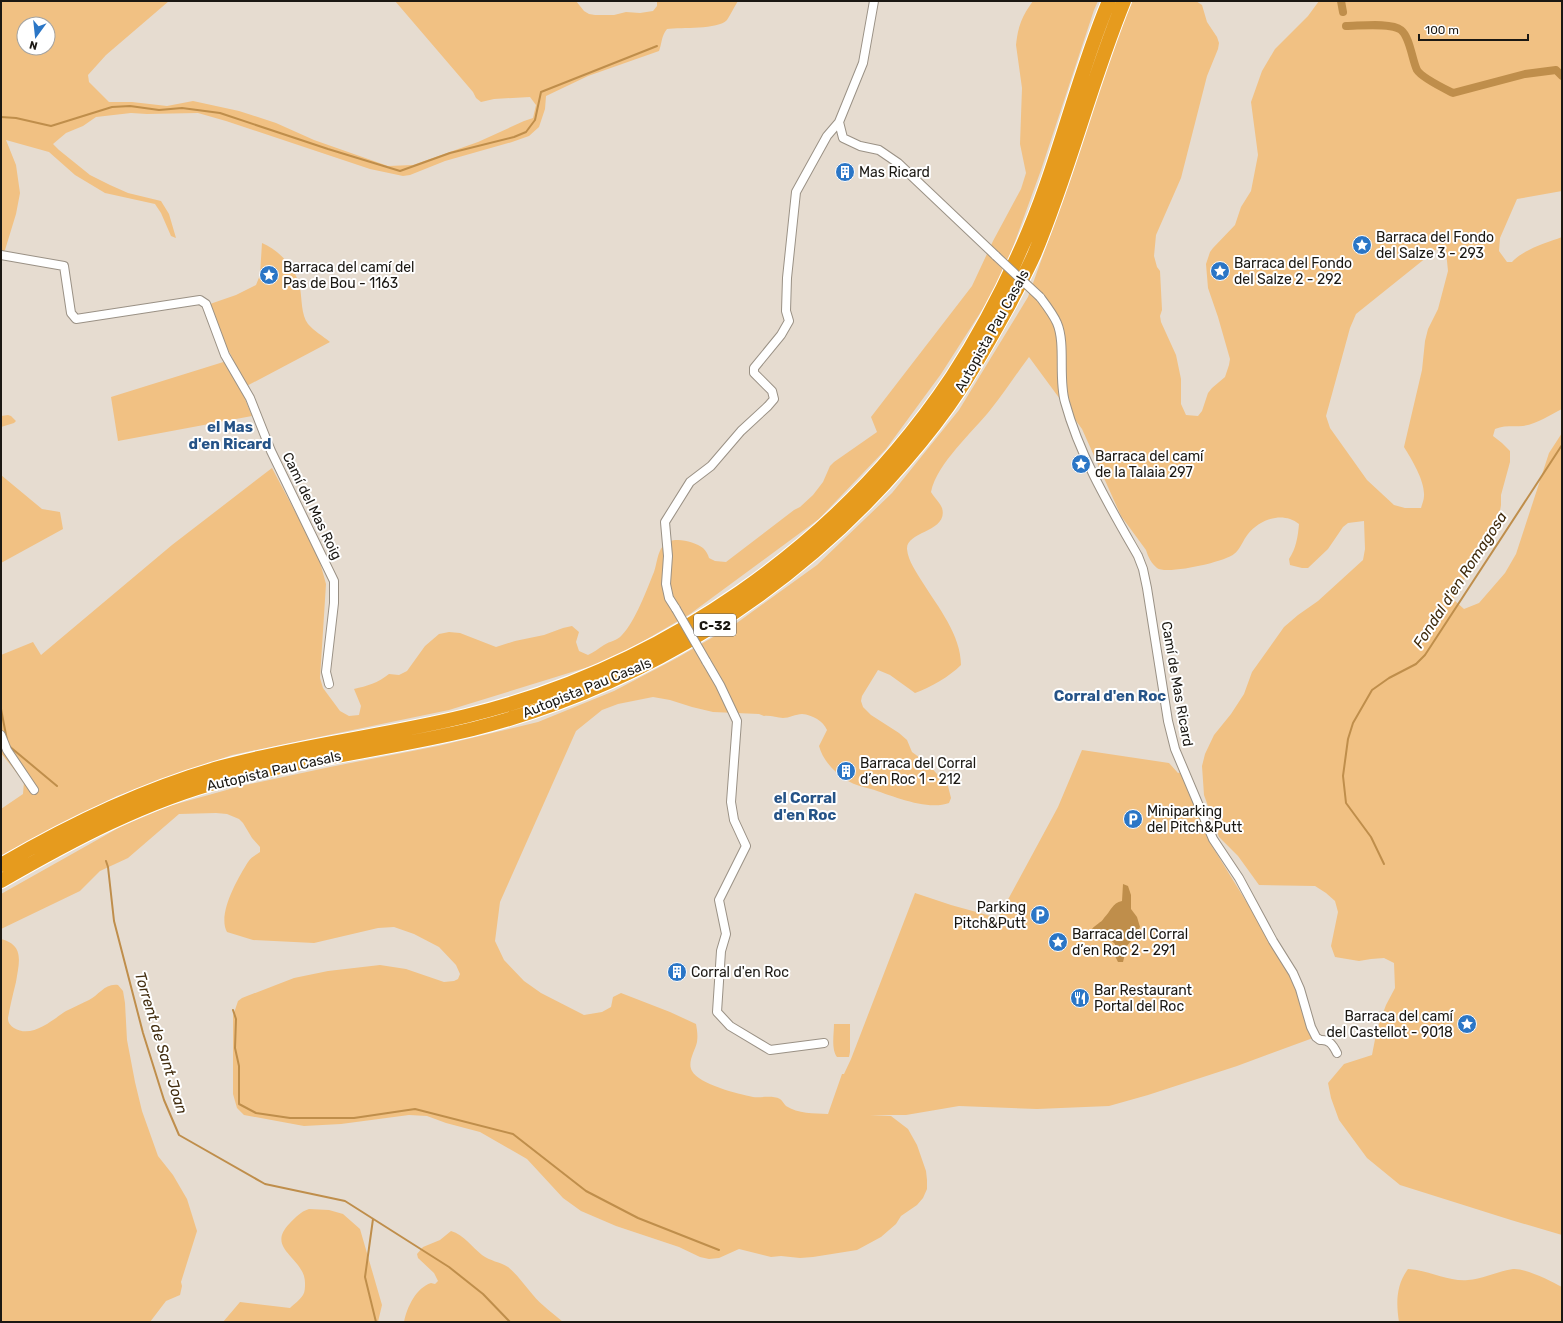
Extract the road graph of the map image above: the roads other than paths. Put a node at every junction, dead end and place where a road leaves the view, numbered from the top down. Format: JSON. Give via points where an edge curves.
{"nodes":[{"id":1,"x":874,"y":1,"type":"edge"},
{"id":2,"x":1109,"y":1,"type":"edge"},
{"id":3,"x":1124,"y":1,"type":"edge"},
{"id":4,"x":839,"y":122,"type":"junction"},
{"id":5,"x":1,"y":256,"type":"edge"},
{"id":6,"x":329,"y":684,"type":"dead end"},
{"id":7,"x":1,"y":735,"type":"edge"},
{"id":8,"x":34,"y":790,"type":"dead end"},
{"id":9,"x":1,"y":865,"type":"edge"},
{"id":10,"x":1,"y":881,"type":"edge"},
{"id":11,"x":824,"y":1043,"type":"dead end"},
{"id":12,"x":1337,"y":1053,"type":"dead end"}],
"edges":[{"from":1,"to":4,"type":"street","via":[[863,63]]},
{"from":2,"to":9,"type":"highway","name":"Autopista Pau Casals","number":"C-32","via":[[1097,28],[1036,214],[985,322],[949,381],[885,463],[854,497],[787,558],[732,598],[668,638],[556,689],[466,716],[299,748],[187,777],[80,821]]},
{"from":3,"to":10,"type":"highway","name":"Autopista Pau Casals","number":"C-32","via":[[1103,54],[1064,175],[1033,258],[993,334],[959,391],[920,444],[862,509],[796,568],[733,614],[663,656],[593,689],[517,717],[470,729],[301,762],[187,792],[92,831]]},
{"from":4,"to":11,"type":"street","bridge":true,"via":[[827,136],[796,192],[787,278],[786,311],[789,321],[781,336],[754,368],[754,373],[772,391],[774,399],[741,430],[711,466],[690,482],[665,522],[668,556],[666,584],[670,598],[720,685],[737,721],[730,802],[734,820],[746,846],[719,900],[726,934],[721,951],[717,1012],[730,1026],[770,1050]]},
{"from":4,"to":12,"type":"street","name":"Camí de Mas Ricard","bridge":true,"via":[[843,138],[860,146],[879,150],[898,163],[1040,297],[1057,324],[1065,402],[1098,486],[1143,569],[1175,749],[1213,839],[1239,878],[1293,973],[1316,1037],[1332,1043]]},
{"from":5,"to":6,"type":"street","name":"Camí del Mas Roig","via":[[64,266],[71,313],[76,319],[200,300],[206,304],[225,355],[250,398],[271,450],[334,581],[326,672]]},
{"from":7,"to":8,"type":"street"}]}
